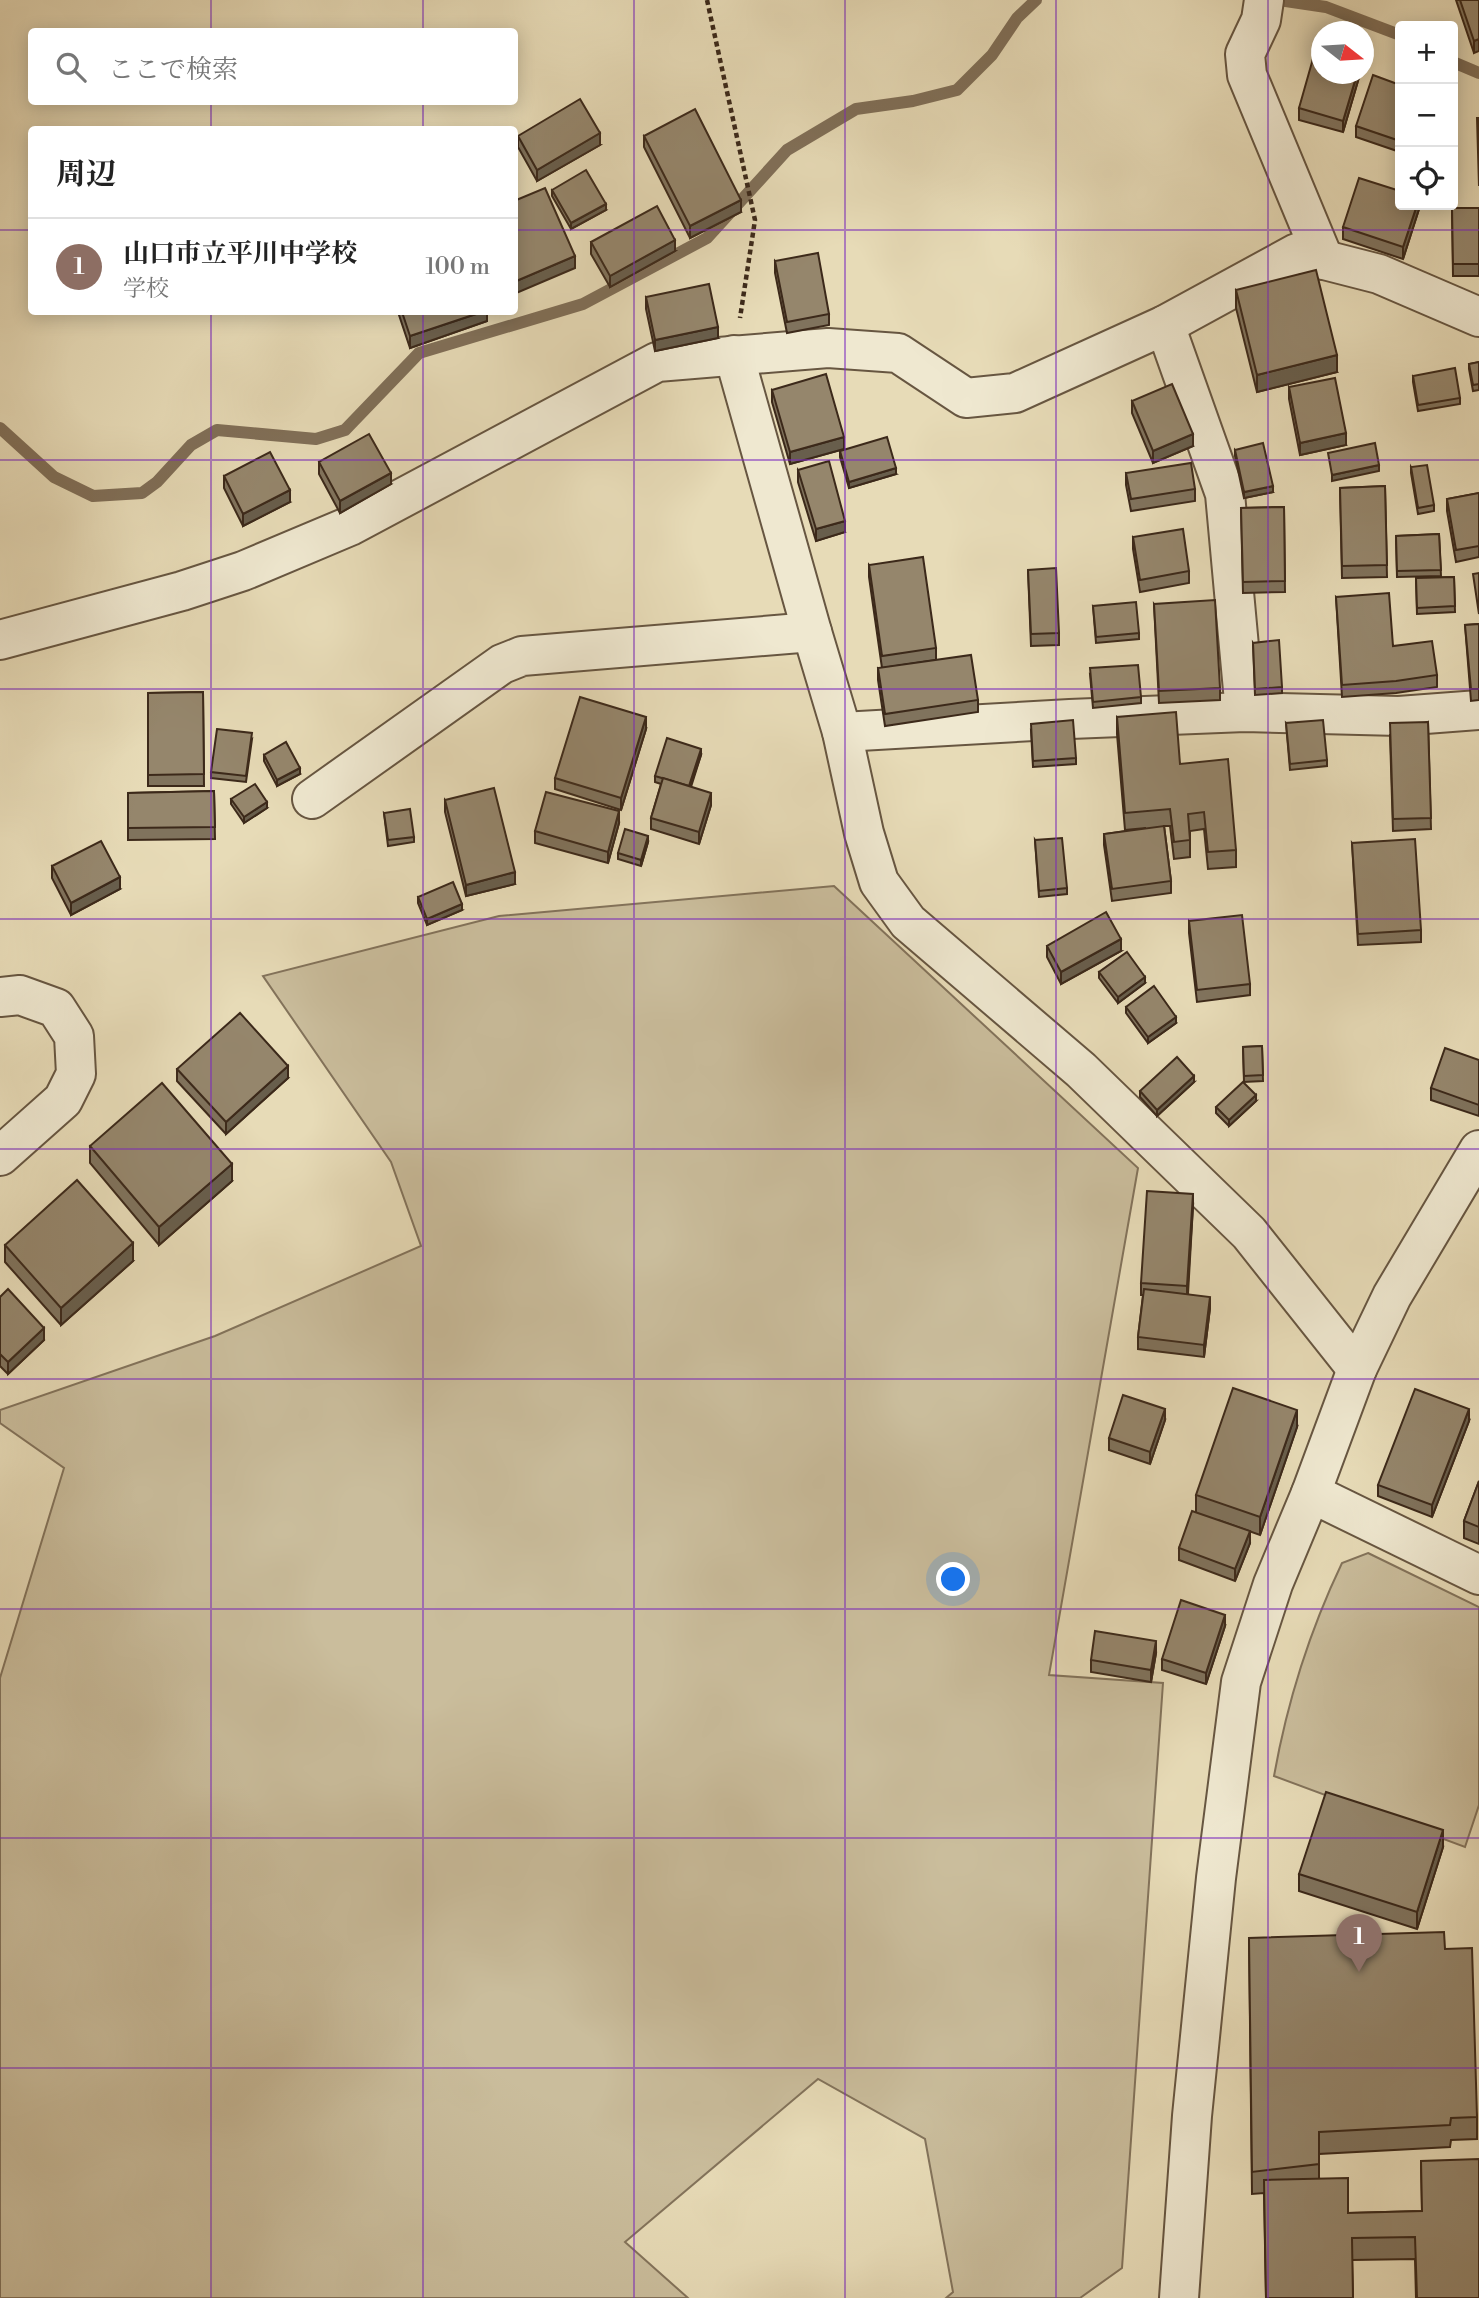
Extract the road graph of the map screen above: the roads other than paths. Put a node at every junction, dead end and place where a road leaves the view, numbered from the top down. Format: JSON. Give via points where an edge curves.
{"nodes":[{"id":1,"x":1264,"y":0,"type":"edge"},
{"id":2,"x":1324,"y":260,"type":"junction"},
{"id":3,"x":1479,"y":317,"type":"edge"},
{"id":4,"x":1165,"y":325,"type":"junction"},
{"id":5,"x":734,"y":355,"type":"junction"},
{"id":6,"x":812,"y":632,"type":"junction"},
{"id":7,"x":0,"y":640,"type":"edge"},
{"id":8,"x":1479,"y":710,"type":"edge"},
{"id":9,"x":1245,"y":712,"type":"junction"},
{"id":10,"x":842,"y":732,"type":"junction"},
{"id":11,"x":312,"y":799,"type":"dead end"},
{"id":12,"x":0,"y":997,"type":"edge"},
{"id":13,"x":1479,"y":1150,"type":"edge"},
{"id":14,"x":0,"y":1156,"type":"edge"},
{"id":15,"x":1357,"y":1369,"type":"junction"},
{"id":16,"x":1311,"y":1493,"type":"junction"},
{"id":17,"x":1479,"y":1574,"type":"edge"},
{"id":18,"x":1173,"y":2294,"type":"edge"}],
"edges":[{"from":1,"to":2,"type":"street","via":[[1261,20],[1245,54],[1247,75]]},
{"from":2,"to":3,"type":"street","via":[[1379,274]]},
{"from":2,"to":4,"type":"street","via":[[1297,253]]},
{"from":4,"to":5,"type":"street","via":[[1015,393],[966,398],[898,353],[828,348]]},
{"from":4,"to":9,"type":"street","via":[[1225,494]]},
{"from":5,"to":6,"type":"street"},
{"from":5,"to":7,"type":"street","via":[[657,362],[349,526],[243,571]]},
{"from":6,"to":10,"type":"street"},
{"from":6,"to":11,"type":"street","via":[[522,656],[502,664]]},
{"from":8,"to":9,"type":"street","via":[[1399,716]]},
{"from":9,"to":10,"type":"street"},
{"from":10,"to":15,"type":"street","via":[[879,881],[908,922],[1081,1070],[1249,1233]]},
{"from":12,"to":14,"type":"street","via":[[20,995],[56,1008],[74,1036],[76,1074],[63,1100]]},
{"from":13,"to":15,"type":"street","via":[[1392,1296]]},
{"from":15,"to":16,"type":"street"},
{"from":16,"to":17,"type":"street"},
{"from":16,"to":18,"type":"street","via":[[1273,1584],[1241,1682]]}]}
